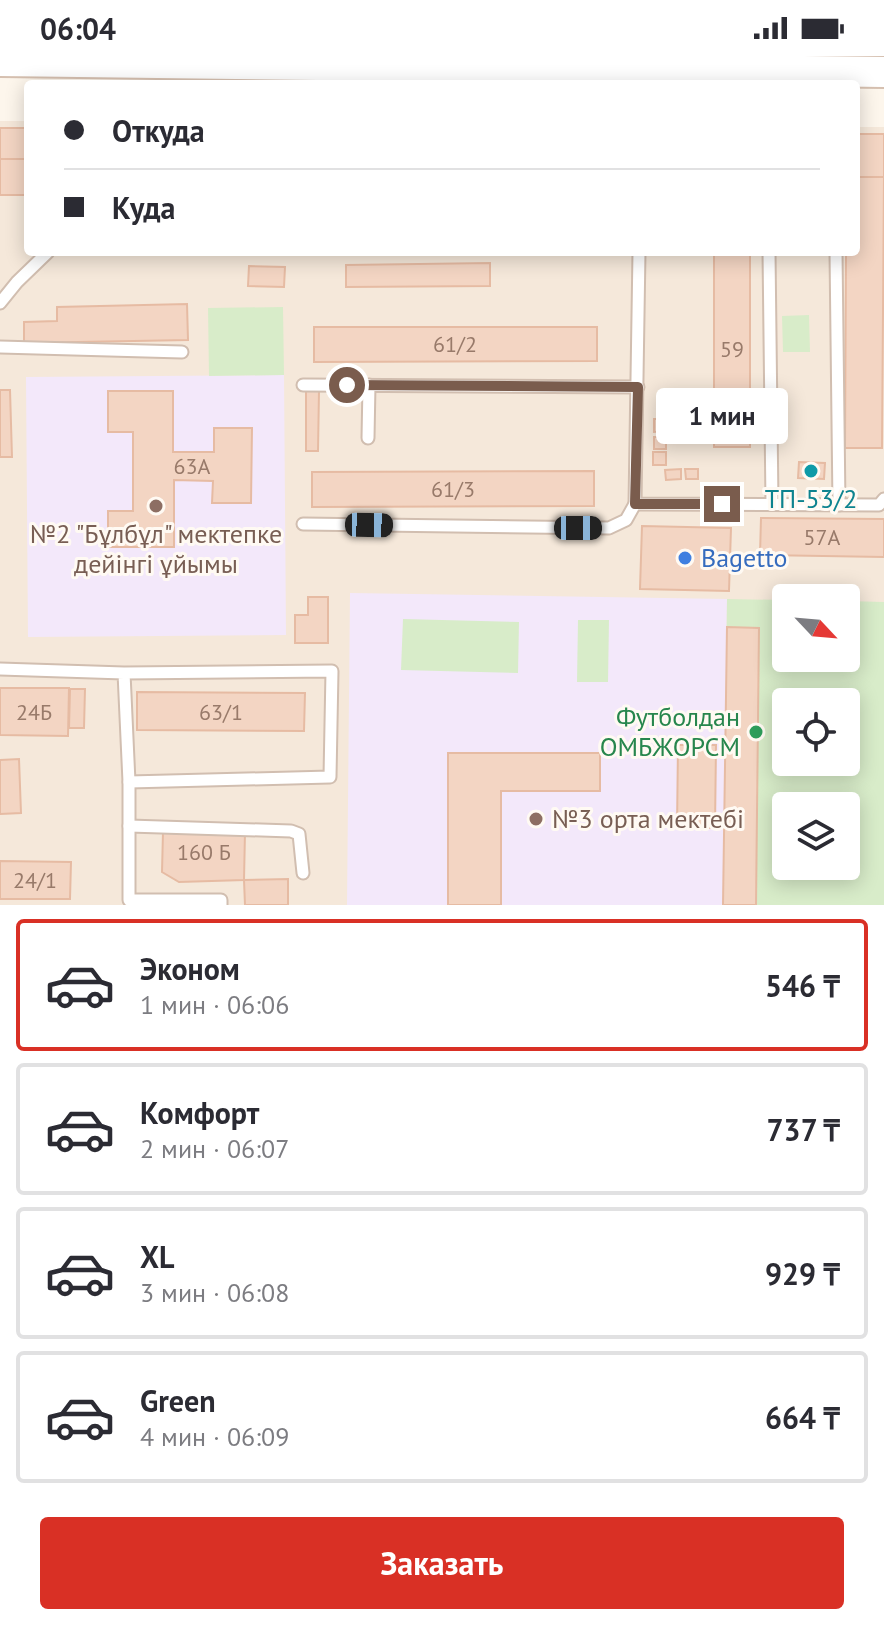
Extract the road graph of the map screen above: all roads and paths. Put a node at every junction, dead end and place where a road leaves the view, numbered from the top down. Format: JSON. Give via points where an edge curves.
{"nodes":[{"id":1,"x":0,"y":61,"type":"edge"},
{"id":2,"x":639,"y":70,"type":"edge"},
{"id":3,"x":884,"y":72,"type":"edge"},
{"id":4,"x":44,"y":256,"type":"edge"},
{"id":5,"x":639,"y":256,"type":"edge"},
{"id":6,"x":769,"y":256,"type":"edge"},
{"id":7,"x":836,"y":256,"type":"edge"},
{"id":8,"x":0,"y":303,"type":"edge"},
{"id":9,"x":0,"y":347,"type":"edge"},
{"id":10,"x":182,"y":352,"type":"dead end"},
{"id":11,"x":303,"y":385,"type":"dead end"},
{"id":12,"x":369,"y":385,"type":"junction"},
{"id":13,"x":638,"y":387,"type":"junction"},
{"id":14,"x":368,"y":438,"type":"dead end"},
{"id":15,"x":772,"y":503,"type":"junction"},
{"id":16,"x":882,"y":503,"type":"edge"},
{"id":17,"x":635,"y":504,"type":"junction"},
{"id":18,"x":839,"y":505,"type":"junction"},
{"id":19,"x":303,"y":524,"type":"dead end"},
{"id":20,"x":0,"y":669,"type":"edge"},
{"id":21,"x":124,"y":673,"type":"junction"},
{"id":22,"x":129,"y":782,"type":"junction"},
{"id":23,"x":129,"y":826,"type":"junction"},
{"id":24,"x":303,"y":873,"type":"dead end"},
{"id":25,"x":221,"y":905,"type":"edge"}],
"edges":[{"from":1,"to":2,"type":"main road"},
{"from":2,"to":3,"type":"main road"},
{"from":4,"to":8,"type":"lane"},
{"from":5,"to":13,"type":"lane"},
{"from":6,"to":15,"type":"lane"},
{"from":7,"to":18,"type":"lane"},
{"from":9,"to":10,"type":"lane"},
{"from":11,"to":12,"type":"lane"},
{"from":12,"to":13,"type":"lane"},
{"from":12,"to":14,"type":"lane"},
{"from":13,"to":17,"type":"lane"},
{"from":15,"to":17,"type":"lane"},
{"from":15,"to":18,"type":"lane"},
{"from":16,"to":18,"type":"lane"},
{"from":17,"to":19,"type":"lane","via":[[626,520],[609,528]]},
{"from":20,"to":21,"type":"lane"},
{"from":21,"to":22,"type":"lane"},
{"from":21,"to":22,"type":"lane","via":[[332,671],[330,777]]},
{"from":22,"to":23,"type":"lane"},
{"from":23,"to":24,"type":"lane","via":[[291,831],[299,834]]},
{"from":23,"to":25,"type":"lane","via":[[129,900],[221,900]]}]}
